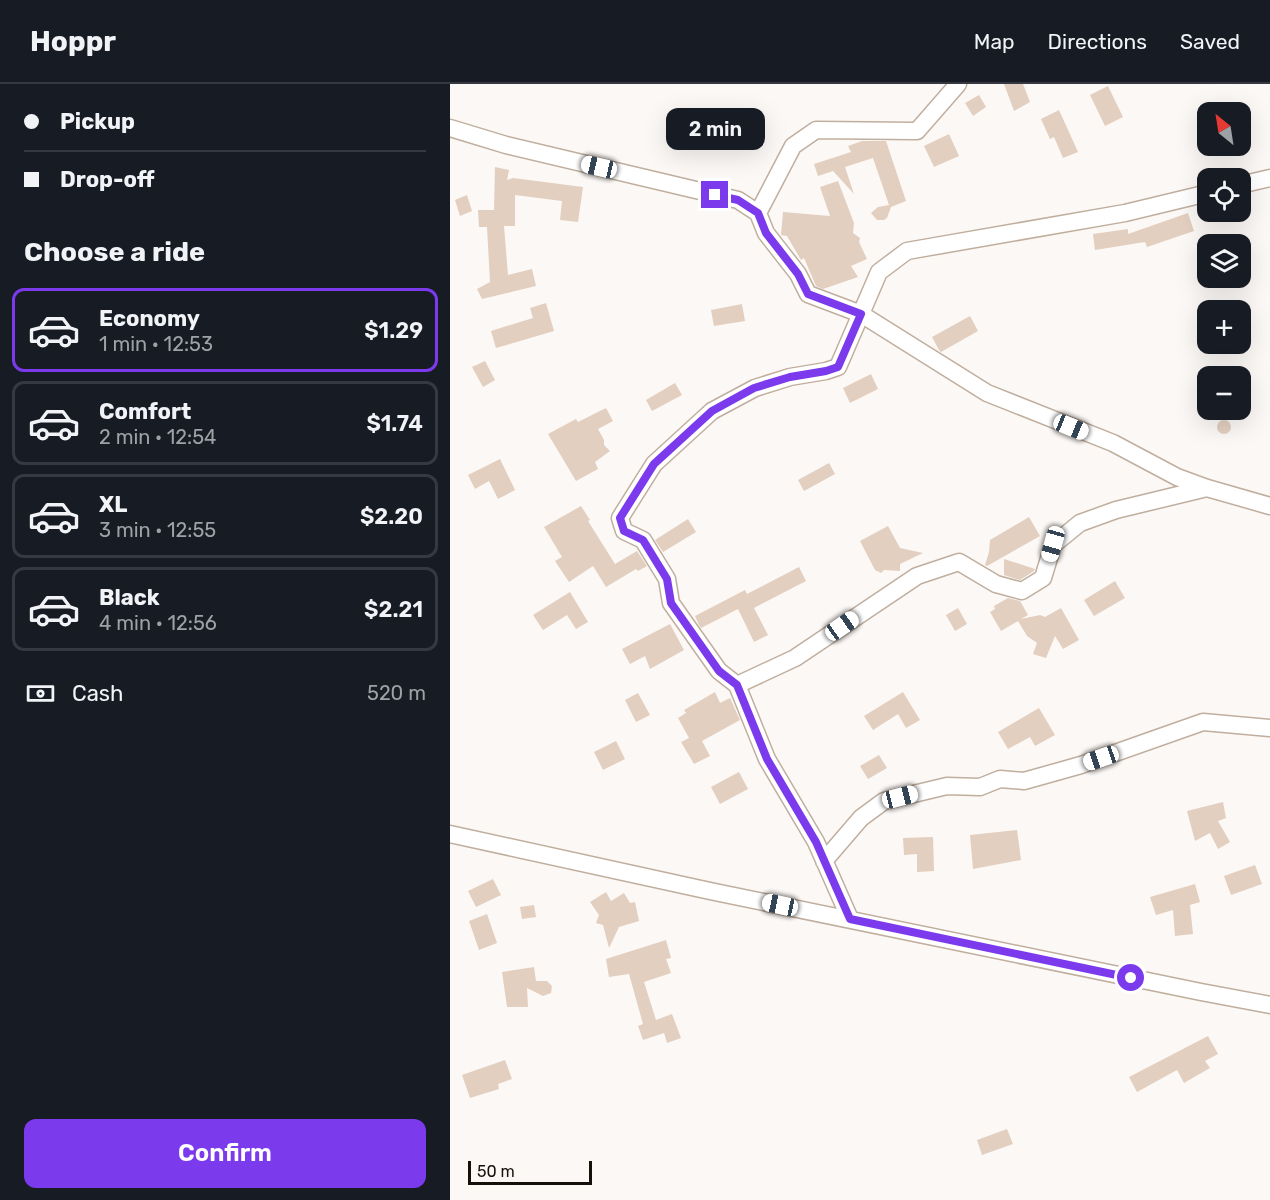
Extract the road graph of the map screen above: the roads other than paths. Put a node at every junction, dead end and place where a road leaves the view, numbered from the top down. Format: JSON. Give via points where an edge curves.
{"nodes":[{"id":1,"x":958,"y":84,"type":"edge"},
{"id":2,"x":450,"y":128,"type":"edge"},
{"id":3,"x":1270,"y":178,"type":"edge"},
{"id":4,"x":1251,"y":182,"type":"edge"},
{"id":5,"x":1197,"y":196,"type":"edge"},
{"id":6,"x":758,"y":213,"type":"junction"},
{"id":7,"x":861,"y":314,"type":"junction"},
{"id":8,"x":1207,"y":488,"type":"junction"},
{"id":9,"x":1270,"y":506,"type":"edge"},
{"id":10,"x":737,"y":685,"type":"junction"},
{"id":11,"x":1270,"y":728,"type":"edge"},
{"id":12,"x":450,"y":834,"type":"edge"},
{"id":13,"x":824,"y":861,"type":"junction"},
{"id":14,"x":850,"y":919,"type":"junction"},
{"id":15,"x":1270,"y":1005,"type":"edge"}],
"edges":[{"from":1,"to":6,"type":"street","via":[[917,131],[816,130],[793,146]]},
{"from":2,"to":6,"type":"street","via":[[738,200]]},
{"from":3,"to":4,"type":"street"},
{"from":5,"to":7,"type":"street","via":[[1125,213],[907,251],[879,272]]},
{"from":6,"to":7,"type":"street","via":[[766,233],[798,274],[808,294]]},
{"from":7,"to":8,"type":"street","via":[[987,393],[1113,443],[1176,477]]},
{"from":7,"to":10,"type":"street","via":[[838,367],[754,388],[712,411],[654,464],[620,518],[624,531],[643,540],[667,579],[671,603],[712,662]]},
{"from":8,"to":9,"type":"street"},
{"from":8,"to":10,"type":"street","via":[[1080,523],[1053,544],[1043,578],[1022,591],[996,584],[959,562],[917,576],[795,658]]},
{"from":10,"to":13,"type":"street","via":[[767,759]]},
{"from":11,"to":13,"type":"street","via":[[1203,722],[1024,782],[1000,779],[980,787],[947,786],[884,801],[861,819]]},
{"from":12,"to":14,"type":"street"},
{"from":13,"to":14,"type":"street"},
{"from":14,"to":15,"type":"street"}]}
